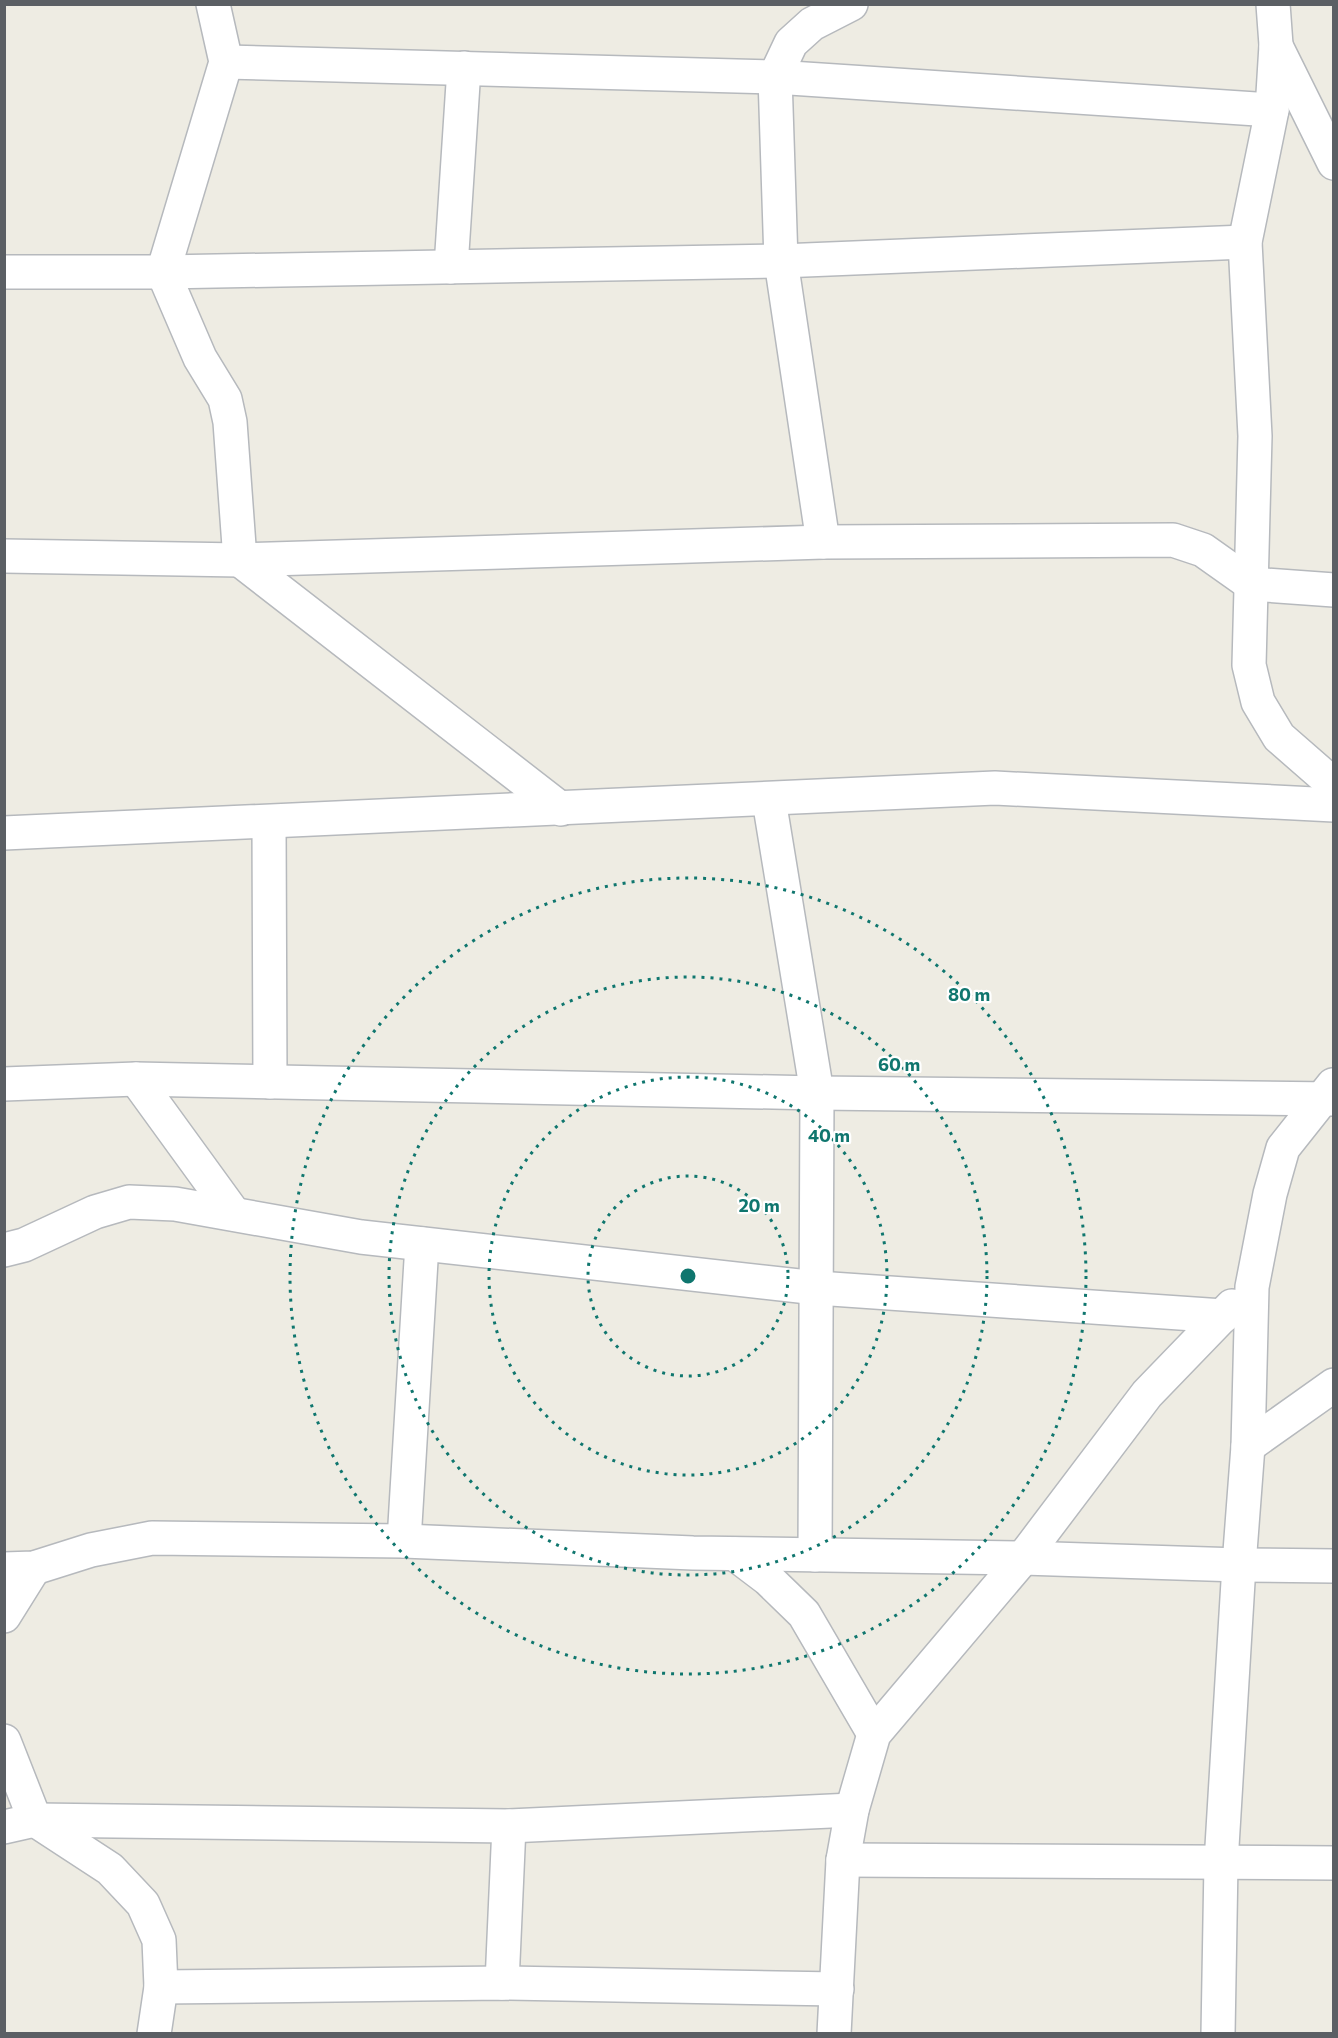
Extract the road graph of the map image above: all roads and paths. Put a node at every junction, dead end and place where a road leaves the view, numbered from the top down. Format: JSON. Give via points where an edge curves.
{"nodes":[{"id":1,"x":213,"y":4,"type":"edge"},
{"id":2,"x":851,"y":4,"type":"edge"},
{"id":3,"x":1273,"y":4,"type":"edge"},
{"id":4,"x":1276,"y":45,"type":"junction"},
{"id":5,"x":226,"y":62,"type":"junction"},
{"id":6,"x":464,"y":68,"type":"junction"},
{"id":7,"x":775,"y":77,"type":"junction"},
{"id":8,"x":1272,"y":110,"type":"junction"},
{"id":9,"x":1334,"y":163,"type":"edge"},
{"id":10,"x":1245,"y":242,"type":"junction"},
{"id":11,"x":781,"y":261,"type":"junction"},
{"id":12,"x":451,"y":267,"type":"junction"},
{"id":13,"x":4,"y":272,"type":"edge"},
{"id":14,"x":163,"y":272,"type":"junction"},
{"id":15,"x":823,"y":542,"type":"junction"},
{"id":16,"x":4,"y":556,"type":"edge"},
{"id":17,"x":240,"y":560,"type":"junction"},
{"id":18,"x":1251,"y":584,"type":"junction"},
{"id":19,"x":1334,"y":590,"type":"edge"},
{"id":20,"x":1334,"y":785,"type":"edge"},
{"id":21,"x":769,"y":800,"type":"junction"},
{"id":22,"x":1334,"y":805,"type":"edge"},
{"id":23,"x":561,"y":809,"type":"junction"},
{"id":24,"x":270,"y":823,"type":"junction"},
{"id":25,"x":4,"y":833,"type":"edge"},
{"id":26,"x":135,"y":1079,"type":"junction"},
{"id":27,"x":270,"y":1082,"type":"junction"},
{"id":28,"x":4,"y":1084,"type":"edge"},
{"id":29,"x":817,"y":1093,"type":"junction"},
{"id":30,"x":1330,"y":1094,"type":"edge"},
{"id":31,"x":234,"y":1214,"type":"junction"},
{"id":32,"x":422,"y":1244,"type":"junction"},
{"id":33,"x":4,"y":1250,"type":"edge"},
{"id":34,"x":1252,"y":1287,"type":"junction"},
{"id":35,"x":817,"y":1288,"type":"junction"},
{"id":36,"x":1223,"y":1316,"type":"junction"},
{"id":37,"x":1334,"y":1386,"type":"edge"},
{"id":38,"x":1248,"y":1446,"type":"junction"},
{"id":39,"x":404,"y":1542,"type":"junction"},
{"id":40,"x":735,"y":1554,"type":"junction"},
{"id":41,"x":815,"y":1555,"type":"junction"},
{"id":42,"x":1023,"y":1558,"type":"junction"},
{"id":43,"x":1239,"y":1565,"type":"junction"},
{"id":44,"x":1334,"y":1566,"type":"edge"},
{"id":45,"x":19,"y":1568,"type":"edge"},
{"id":46,"x":4,"y":1616,"type":"edge"},
{"id":47,"x":874,"y":1734,"type":"junction"},
{"id":48,"x":4,"y":1741,"type":"edge"},
{"id":49,"x":852,"y":1810,"type":"junction"},
{"id":50,"x":20,"y":1824,"type":"edge"},
{"id":51,"x":509,"y":1826,"type":"junction"},
{"id":52,"x":843,"y":1860,"type":"junction"},
{"id":53,"x":1221,"y":1863,"type":"junction"},
{"id":54,"x":1334,"y":1863,"type":"edge"},
{"id":55,"x":502,"y":1983,"type":"junction"},
{"id":56,"x":161,"y":1987,"type":"junction"},
{"id":57,"x":837,"y":1989,"type":"junction"},
{"id":58,"x":154,"y":2034,"type":"edge"},
{"id":59,"x":834,"y":2034,"type":"edge"},
{"id":60,"x":1218,"y":2034,"type":"edge"}],
"edges":[{"from":1,"to":5,"type":"street"},
{"from":2,"to":7,"type":"street","via":[[812,24],[791,43]]},
{"from":3,"to":4,"type":"street"},
{"from":4,"to":8,"type":"street"},
{"from":4,"to":9,"type":"street"},
{"from":5,"to":6,"type":"street"},
{"from":5,"to":14,"type":"street"},
{"from":6,"to":7,"type":"street"},
{"from":6,"to":12,"type":"street"},
{"from":7,"to":8,"type":"street"},
{"from":7,"to":11,"type":"street"},
{"from":8,"to":10,"type":"street"},
{"from":10,"to":11,"type":"street"},
{"from":10,"to":18,"type":"street","via":[[1255,436]]},
{"from":11,"to":12,"type":"street"},
{"from":11,"to":15,"type":"street"},
{"from":12,"to":14,"type":"street"},
{"from":13,"to":14,"type":"street"},
{"from":14,"to":17,"type":"street","via":[[200,358],[225,399]]},
{"from":15,"to":17,"type":"street"},
{"from":15,"to":18,"type":"street","via":[[1173,540],[1203,550]]},
{"from":16,"to":17,"type":"street"},
{"from":17,"to":23,"type":"street"},
{"from":18,"to":19,"type":"street"},
{"from":18,"to":20,"type":"street","via":[[1249,665],[1257,702],[1279,737]]},
{"from":21,"to":22,"type":"street","via":[[995,788]]},
{"from":21,"to":23,"type":"street"},
{"from":21,"to":29,"type":"street"},
{"from":23,"to":24,"type":"street"},
{"from":24,"to":25,"type":"street"},
{"from":24,"to":27,"type":"street"},
{"from":26,"to":27,"type":"street"},
{"from":26,"to":28,"type":"street"},
{"from":26,"to":31,"type":"street"},
{"from":27,"to":29,"type":"street"},
{"from":29,"to":30,"type":"street"},
{"from":29,"to":35,"type":"street"},
{"from":30,"to":34,"type":"street","via":[[1283,1148]]},
{"from":31,"to":32,"type":"street"},
{"from":31,"to":33,"type":"street","via":[[176,1204],[129,1202]]},
{"from":32,"to":35,"type":"street"},
{"from":32,"to":39,"type":"street"},
{"from":34,"to":36,"type":"street"},
{"from":34,"to":38,"type":"street"},
{"from":35,"to":36,"type":"street"},
{"from":35,"to":41,"type":"street"},
{"from":36,"to":42,"type":"street","via":[[1147,1394]]},
{"from":37,"to":38,"type":"street"},
{"from":38,"to":43,"type":"street"},
{"from":39,"to":40,"type":"street"},
{"from":39,"to":45,"type":"street","via":[[152,1538]]},
{"from":40,"to":41,"type":"street"},
{"from":40,"to":47,"type":"street","via":[[804,1614]]},
{"from":41,"to":42,"type":"street"},
{"from":42,"to":43,"type":"street"},
{"from":42,"to":47,"type":"street"},
{"from":43,"to":44,"type":"street"},
{"from":43,"to":53,"type":"street"},
{"from":45,"to":46,"type":"street"},
{"from":47,"to":49,"type":"street"},
{"from":48,"to":50,"type":"street"},
{"from":49,"to":51,"type":"street"},
{"from":49,"to":52,"type":"street"},
{"from":50,"to":51,"type":"street"},
{"from":50,"to":56,"type":"street","via":[[110,1869],[143,1904],[159,1940]]},
{"from":51,"to":55,"type":"street"},
{"from":52,"to":53,"type":"street"},
{"from":52,"to":57,"type":"street"},
{"from":53,"to":54,"type":"street"},
{"from":53,"to":60,"type":"street"},
{"from":55,"to":56,"type":"street"},
{"from":55,"to":57,"type":"street"},
{"from":56,"to":58,"type":"street"},
{"from":57,"to":59,"type":"street"}]}
